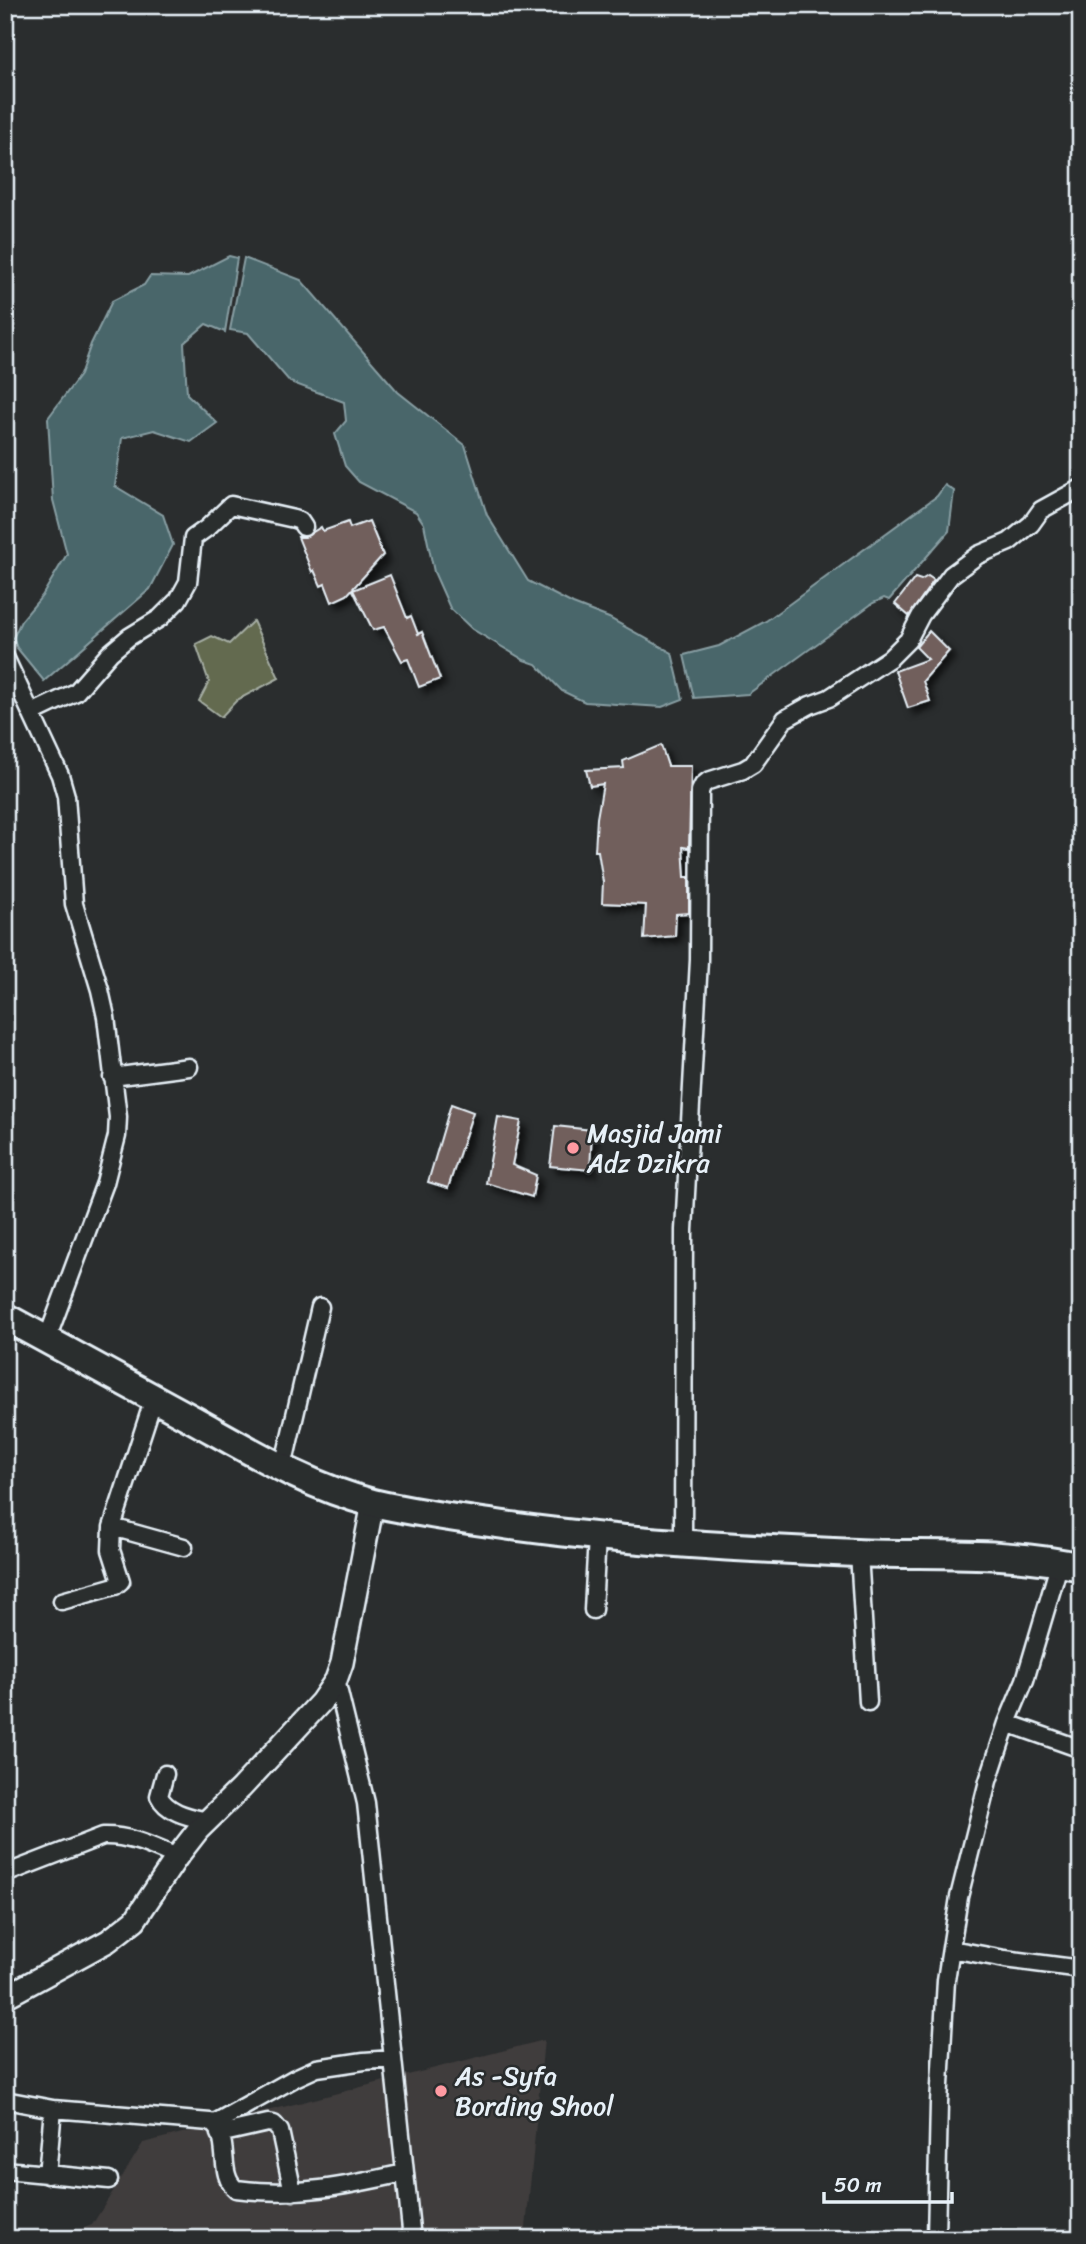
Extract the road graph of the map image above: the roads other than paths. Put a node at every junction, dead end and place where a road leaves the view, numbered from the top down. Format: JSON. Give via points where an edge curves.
{"nodes":[{"id":1,"x":1081,"y":488,"type":"edge"},
{"id":2,"x":304,"y":527,"type":"dead end"},
{"id":3,"x":6,"y":659,"type":"edge"},
{"id":4,"x":29,"y":707,"type":"junction"},
{"id":5,"x":189,"y":1067,"type":"dead end"},
{"id":6,"x":113,"y":1077,"type":"junction"},
{"id":7,"x":320,"y":1307,"type":"dead end"},
{"id":8,"x":5,"y":1317,"type":"edge"},
{"id":9,"x":47,"y":1339,"type":"junction"},
{"id":10,"x":154,"y":1398,"type":"junction"},
{"id":11,"x":282,"y":1467,"type":"junction"},
{"id":12,"x":373,"y":1503,"type":"junction"},
{"id":13,"x":112,"y":1527,"type":"junction"},
{"id":14,"x":597,"y":1537,"type":"junction"},
{"id":15,"x":682,"y":1545,"type":"junction"},
{"id":16,"x":184,"y":1548,"type":"dead end"},
{"id":17,"x":859,"y":1553,"type":"junction"},
{"id":18,"x":1071,"y":1564,"type":"edge"},
{"id":19,"x":62,"y":1601,"type":"dead end"},
{"id":20,"x":593,"y":1610,"type":"dead end"},
{"id":21,"x":335,"y":1680,"type":"junction"},
{"id":22,"x":868,"y":1702,"type":"dead end"},
{"id":23,"x":1007,"y":1723,"type":"junction"},
{"id":24,"x":1081,"y":1749,"type":"edge"},
{"id":25,"x":165,"y":1774,"type":"dead end"},
{"id":26,"x":207,"y":1822,"type":"junction"},
{"id":27,"x":177,"y":1857,"type":"junction"},
{"id":28,"x":5,"y":1874,"type":"edge"},
{"id":29,"x":951,"y":1949,"type":"junction"},
{"id":30,"x":1081,"y":1969,"type":"edge"},
{"id":31,"x":5,"y":1997,"type":"edge"},
{"id":32,"x":393,"y":2059,"type":"junction"},
{"id":33,"x":5,"y":2101,"type":"edge"},
{"id":34,"x":53,"y":2109,"type":"junction"},
{"id":35,"x":216,"y":2129,"type":"junction"},
{"id":36,"x":5,"y":2170,"type":"edge"},
{"id":37,"x":404,"y":2173,"type":"junction"},
{"id":38,"x":47,"y":2175,"type":"junction"},
{"id":39,"x":109,"y":2180,"type":"dead end"},
{"id":40,"x":293,"y":2192,"type":"junction"},
{"id":41,"x":412,"y":2239,"type":"edge"},
{"id":42,"x":936,"y":2239,"type":"edge"}],
"edges":[{"from":1,"to":15,"type":"street","via":[[1041,510],[1009,542],[978,555],[951,575],[908,640],[890,658],[830,698],[785,719],[753,764],[708,782],[700,791],[699,960],[684,1230]]},
{"from":2,"to":4,"type":"street","via":[[294,519],[231,505],[193,538],[188,583],[160,618],[129,636],[76,692]]},
{"from":3,"to":4,"type":"street"},
{"from":4,"to":6,"type":"street","via":[[66,796],[74,904],[100,990]]},
{"from":5,"to":6,"type":"street"},
{"from":6,"to":9,"type":"street","via":[[117,1136],[105,1183]]},
{"from":7,"to":11,"type":"street"},
{"from":8,"to":9,"type":"main road"},
{"from":9,"to":10,"type":"main road"},
{"from":10,"to":11,"type":"main road"},
{"from":10,"to":13,"type":"street"},
{"from":11,"to":12,"type":"main road"},
{"from":12,"to":14,"type":"main road"},
{"from":12,"to":21,"type":"street"},
{"from":13,"to":16,"type":"street"},
{"from":13,"to":19,"type":"street","via":[[111,1550],[121,1581]]},
{"from":14,"to":15,"type":"main road"},
{"from":14,"to":20,"type":"street"},
{"from":15,"to":17,"type":"main road"},
{"from":17,"to":18,"type":"main road","via":[[962,1553]]},
{"from":17,"to":22,"type":"street"},
{"from":18,"to":23,"type":"street"},
{"from":21,"to":26,"type":"street","via":[[321,1702]]},
{"from":21,"to":32,"type":"street","via":[[366,1803]]},
{"from":23,"to":24,"type":"street"},
{"from":23,"to":29,"type":"street","via":[[984,1794]]},
{"from":25,"to":26,"type":"street","via":[[159,1796],[162,1803]]},
{"from":26,"to":27,"type":"street"},
{"from":27,"to":28,"type":"street","via":[[130,1838],[103,1836]]},
{"from":27,"to":31,"type":"street","via":[[125,1930]]},
{"from":29,"to":30,"type":"street"},
{"from":29,"to":42,"type":"street","via":[[939,2090]]},
{"from":32,"to":35,"type":"street","via":[[317,2068]]},
{"from":32,"to":37,"type":"street"},
{"from":33,"to":34,"type":"street"},
{"from":34,"to":35,"type":"street"},
{"from":34,"to":38,"type":"street"},
{"from":35,"to":40,"type":"street","via":[[231,2186]]},
{"from":35,"to":40,"type":"street","via":[[274,2124],[280,2131]]},
{"from":36,"to":38,"type":"street"},
{"from":37,"to":40,"type":"street","via":[[339,2188]]},
{"from":37,"to":41,"type":"street"},
{"from":38,"to":39,"type":"street"}]}
